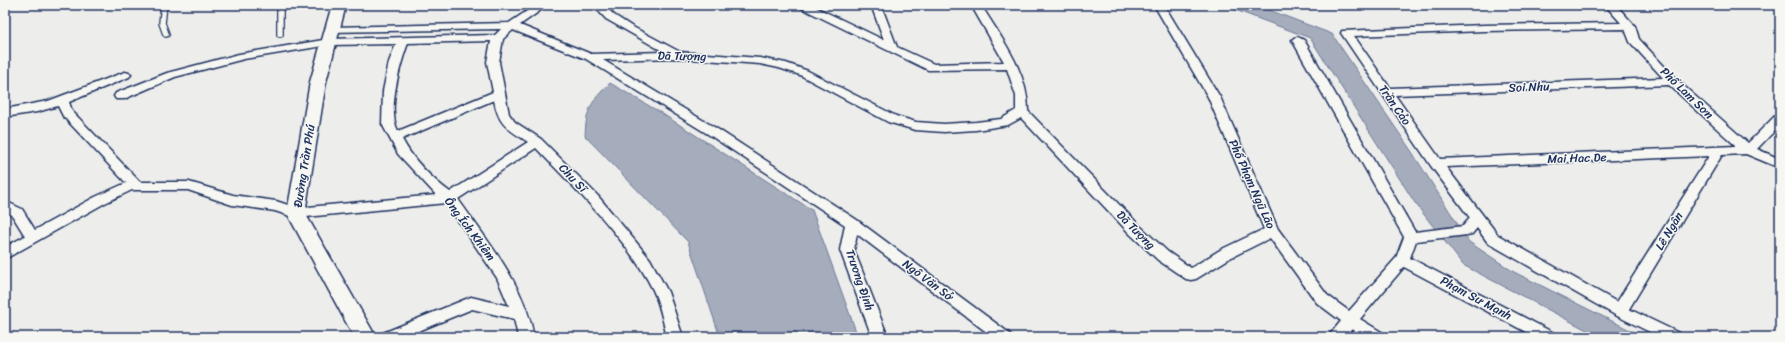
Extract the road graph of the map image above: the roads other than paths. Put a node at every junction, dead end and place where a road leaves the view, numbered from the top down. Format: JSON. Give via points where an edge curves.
{"nodes":[{"id":1,"x":164,"y":5,"type":"edge"},
{"id":2,"x":280,"y":5,"type":"edge"},
{"id":3,"x":340,"y":5,"type":"edge"},
{"id":4,"x":543,"y":5,"type":"edge"},
{"id":5,"x":598,"y":5,"type":"edge"},
{"id":6,"x":803,"y":5,"type":"edge"},
{"id":7,"x":829,"y":5,"type":"edge"},
{"id":8,"x":876,"y":5,"type":"edge"},
{"id":9,"x":976,"y":5,"type":"edge"},
{"id":10,"x":1158,"y":5,"type":"edge"},
{"id":11,"x":1610,"y":5,"type":"edge"},
{"id":12,"x":818,"y":12,"type":"junction"},
{"id":13,"x":512,"y":26,"type":"junction"},
{"id":14,"x":1630,"y":26,"type":"junction"},
{"id":15,"x":166,"y":34,"type":"dead end"},
{"id":16,"x":280,"y":34,"type":"dead end"},
{"id":17,"x":330,"y":36,"type":"junction"},
{"id":18,"x":498,"y":38,"type":"junction"},
{"id":19,"x":1298,"y":40,"type":"dead end"},
{"id":20,"x":403,"y":41,"type":"junction"},
{"id":21,"x":893,"y":50,"type":"junction"},
{"id":22,"x":677,"y":55,"type":"junction"},
{"id":23,"x":590,"y":57,"type":"junction"},
{"id":24,"x":1012,"y":65,"type":"junction"},
{"id":25,"x":125,"y":74,"type":"dead end"},
{"id":26,"x":1672,"y":81,"type":"junction"},
{"id":27,"x":1386,"y":92,"type":"junction"},
{"id":28,"x":500,"y":93,"type":"junction"},
{"id":29,"x":120,"y":96,"type":"dead end"},
{"id":30,"x":62,"y":101,"type":"junction"},
{"id":31,"x":1022,"y":112,"type":"junction"},
{"id":32,"x":5,"y":113,"type":"edge"},
{"id":33,"x":1780,"y":118,"type":"edge"},
{"id":34,"x":395,"y":137,"type":"junction"},
{"id":35,"x":537,"y":142,"type":"junction"},
{"id":36,"x":1748,"y":150,"type":"junction"},
{"id":37,"x":1718,"y":152,"type":"junction"},
{"id":38,"x":1436,"y":164,"type":"junction"},
{"id":39,"x":1780,"y":164,"type":"edge"},
{"id":40,"x":137,"y":186,"type":"junction"},
{"id":41,"x":450,"y":198,"type":"junction"},
{"id":42,"x":5,"y":206,"type":"edge"},
{"id":43,"x":296,"y":213,"type":"junction"},
{"id":44,"x":852,"y":222,"type":"junction"},
{"id":45,"x":1480,"y":222,"type":"junction"},
{"id":46,"x":1272,"y":231,"type":"junction"},
{"id":47,"x":1417,"y":237,"type":"junction"},
{"id":48,"x":33,"y":238,"type":"junction"},
{"id":49,"x":5,"y":254,"type":"edge"},
{"id":50,"x":1402,"y":260,"type":"junction"},
{"id":51,"x":1620,"y":311,"type":"junction"},
{"id":52,"x":520,"y":315,"type":"junction"},
{"id":53,"x":1350,"y":320,"type":"junction"},
{"id":54,"x":365,"y":337,"type":"edge"},
{"id":55,"x":388,"y":337,"type":"edge"},
{"id":56,"x":526,"y":337,"type":"edge"},
{"id":57,"x":675,"y":337,"type":"edge"},
{"id":58,"x":880,"y":337,"type":"edge"},
{"id":59,"x":1004,"y":337,"type":"edge"},
{"id":60,"x":1336,"y":337,"type":"edge"},
{"id":61,"x":1378,"y":337,"type":"edge"},
{"id":62,"x":1550,"y":337,"type":"edge"},
{"id":63,"x":1674,"y":337,"type":"edge"}],
"edges":[{"from":1,"to":15,"type":"lane","via":[[162,23]]},
{"from":2,"to":16,"type":"lane"},
{"from":3,"to":17,"type":"main road","name":"Đường Trần Phú"},
{"from":4,"to":13,"type":"street"},
{"from":5,"to":22,"type":"street","via":[[610,17]]},
{"from":6,"to":12,"type":"street"},
{"from":7,"to":12,"type":"street"},
{"from":8,"to":21,"type":"street"},
{"from":9,"to":24,"type":"street"},
{"from":10,"to":46,"type":"street","name":"Phố Phạm Ngũ Lão","via":[[1214,97]]},
{"from":11,"to":14,"type":"street","name":"Phố Lam Sơn"},
{"from":12,"to":21,"type":"street"},
{"from":13,"to":17,"type":"street","name":"Dã Tượng"},
{"from":13,"to":18,"type":"street"},
{"from":13,"to":23,"type":"street","name":"Dã Tượng"},
{"from":14,"to":26,"type":"street","name":"Phố Lam Sơn","via":[[1634,40]]},
{"from":14,"to":27,"type":"street","name":"Trần Cảo","via":[[1477,28],[1346,34]]},
{"from":17,"to":20,"type":"street"},
{"from":17,"to":29,"type":"street","via":[[171,75]]},
{"from":17,"to":43,"type":"main road","name":"Đường Trần Phú","via":[[318,82]]},
{"from":18,"to":20,"type":"street"},
{"from":18,"to":28,"type":"street","name":"Chu Sĩ","via":[[493,62]]},
{"from":19,"to":47,"type":"street"},
{"from":20,"to":34,"type":"street","name":"Ông Ích Khiêm","via":[[395,62],[389,91],[388,124]]},
{"from":21,"to":24,"type":"street","via":[[932,68]]},
{"from":22,"to":23,"type":"street","name":"Dã Tượng"},
{"from":22,"to":31,"type":"street","name":"Dã Tượng","via":[[732,58],[782,65],[804,73],[892,119],[915,126],[976,126],[1004,122]]},
{"from":23,"to":44,"type":"street","name":"Ngô Văn Sở","via":[[715,133]]},
{"from":24,"to":31,"type":"street","via":[[1022,96]]},
{"from":25,"to":30,"type":"street"},
{"from":26,"to":27,"type":"street","name":"Soi Nhu"},
{"from":26,"to":36,"type":"street","name":"Phố Lam Sơn"},
{"from":27,"to":38,"type":"street","name":"Trần Cảo"},
{"from":28,"to":34,"type":"street"},
{"from":28,"to":35,"type":"street","name":"Chu Sĩ","via":[[503,116],[511,125]]},
{"from":30,"to":32,"type":"street","via":[[33,110]]},
{"from":30,"to":40,"type":"street","via":[[67,113]]},
{"from":31,"to":46,"type":"street","name":"Dã Tượng","via":[[1135,230],[1163,256],[1191,275],[1225,254]]},
{"from":33,"to":36,"type":"street"},
{"from":34,"to":41,"type":"street","name":"Ông Ích Khiêm","via":[[402,150],[426,178]]},
{"from":35,"to":41,"type":"street"},
{"from":35,"to":57,"type":"street","name":"Chu Sĩ","via":[[593,199],[645,263],[661,292]]},
{"from":36,"to":37,"type":"street","name":"Mai Hac De"},
{"from":36,"to":39,"type":"street","name":"Phố Lam Sơn"},
{"from":37,"to":38,"type":"street","name":"Mai Hac De"},
{"from":37,"to":51,"type":"street","name":"Lê Ngân"},
{"from":38,"to":45,"type":"street","name":"Trần Cảo"},
{"from":40,"to":43,"type":"street","via":[[189,186],[232,200],[276,206]]},
{"from":40,"to":48,"type":"street","via":[[130,186],[100,200]]},
{"from":41,"to":43,"type":"street"},
{"from":41,"to":52,"type":"street","name":"Ông Ích Khiêm","via":[[504,276]]},
{"from":42,"to":48,"type":"street","via":[[17,212]]},
{"from":43,"to":54,"type":"main road","name":"Đường Trần Phú"},
{"from":44,"to":58,"type":"street","name":"Trương Định","via":[[847,250]]},
{"from":44,"to":59,"type":"street","name":"Ngô Văn Sở"},
{"from":45,"to":47,"type":"street","via":[[1474,222],[1467,230]]},
{"from":45,"to":51,"type":"street","name":"Trần Cảo","via":[[1492,239]]},
{"from":46,"to":53,"type":"street","name":"Phố Phạm Ngũ Lão","via":[[1322,300]]},
{"from":47,"to":50,"type":"street"},
{"from":48,"to":49,"type":"street"},
{"from":50,"to":53,"type":"street"},
{"from":50,"to":62,"type":"street","name":"Phạm Sư Mạnh"},
{"from":51,"to":63,"type":"street","name":"Trần Cảo"},
{"from":52,"to":55,"type":"street","via":[[471,303]]},
{"from":52,"to":56,"type":"street","name":"Ông Ích Khiêm"},
{"from":53,"to":60,"type":"street"},
{"from":53,"to":61,"type":"street","name":"Phố Phạm Ngũ Lão"}]}
